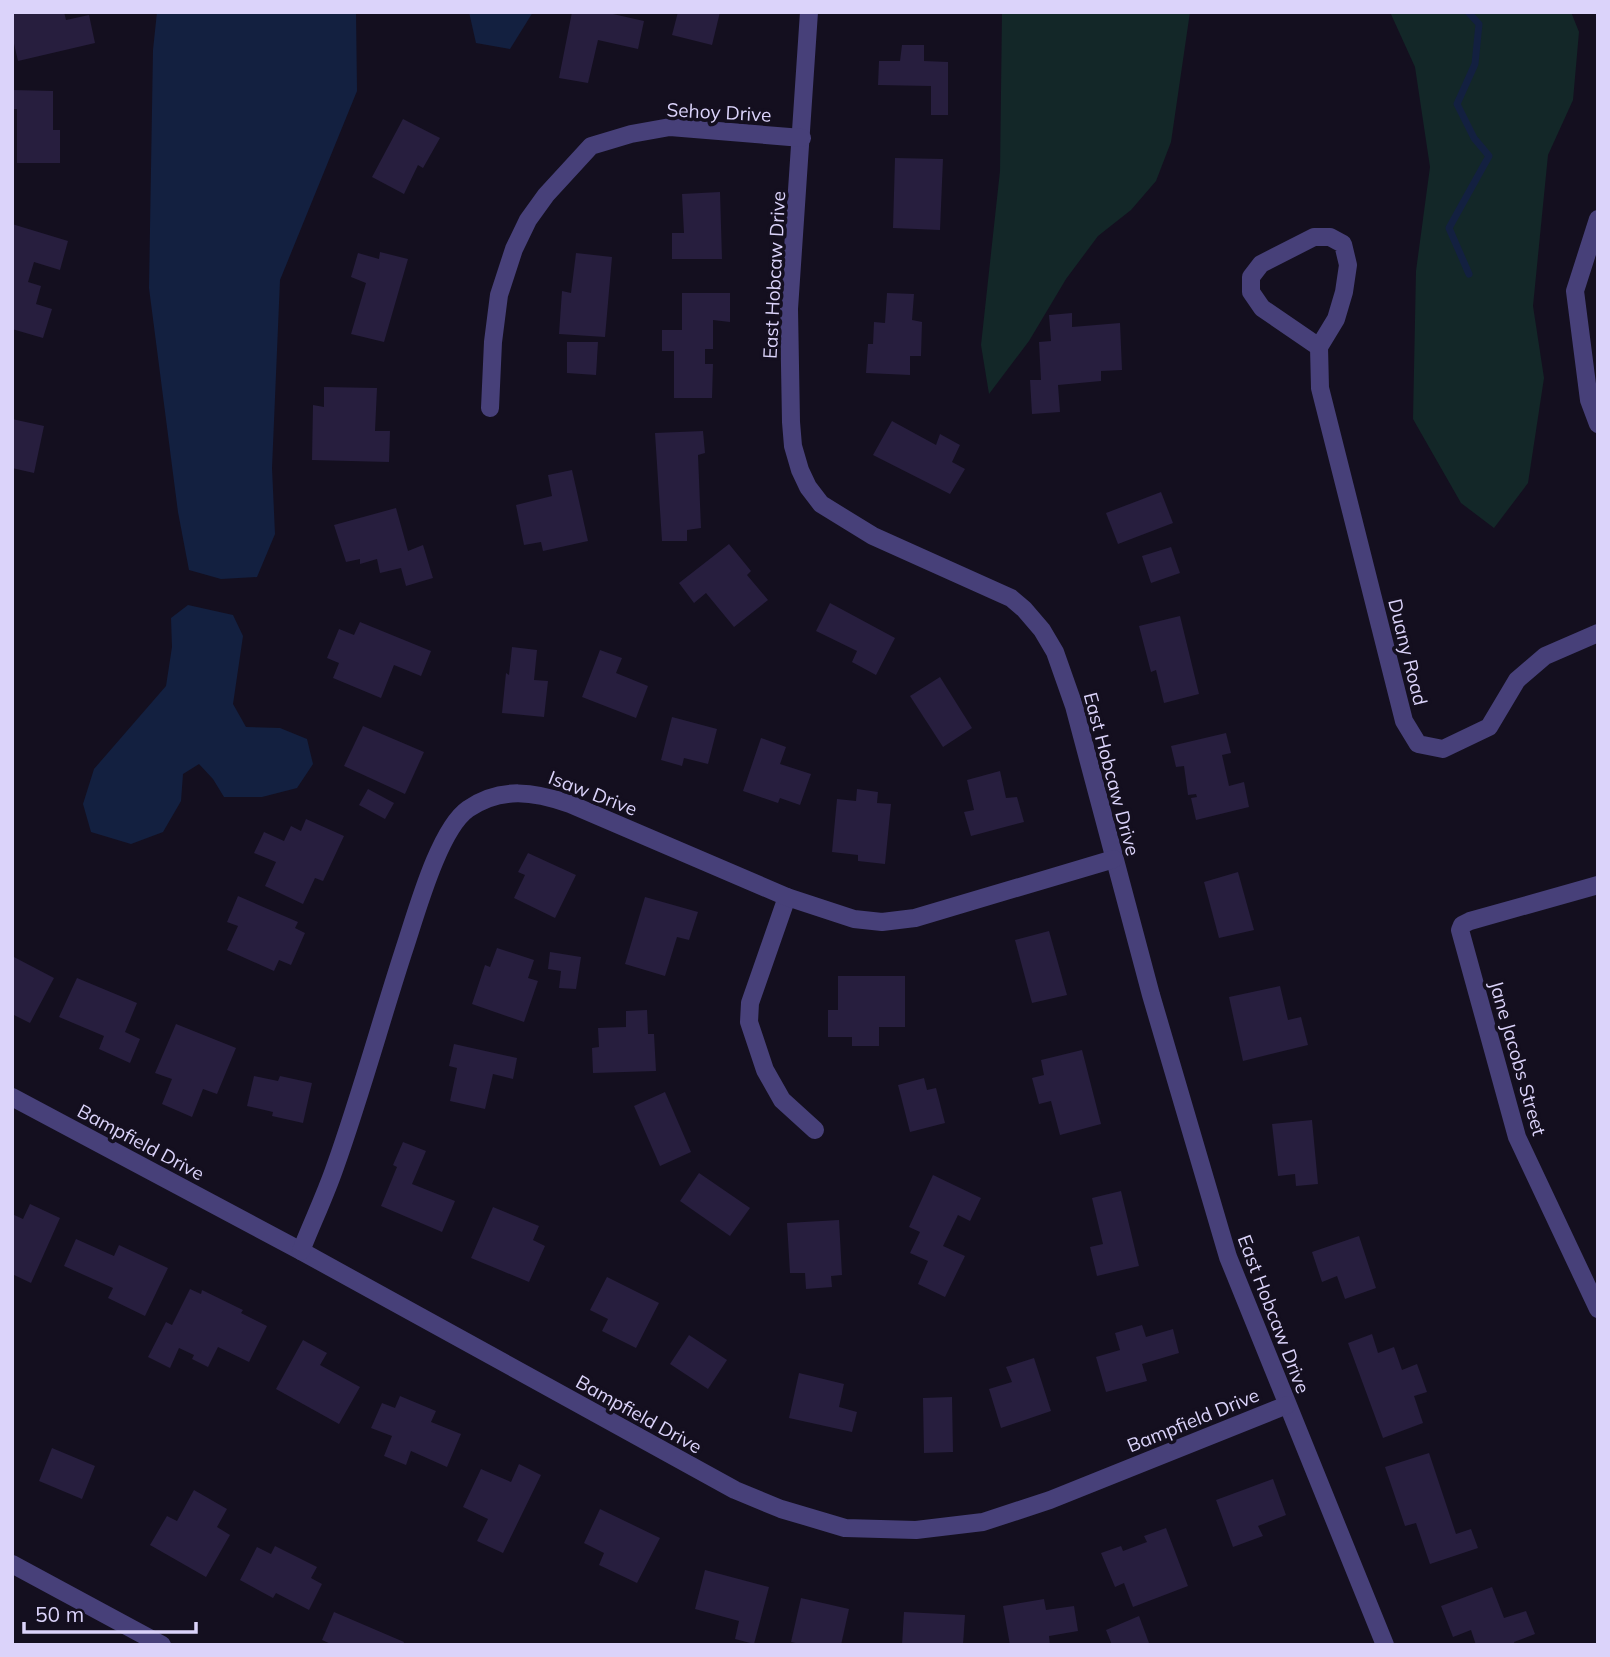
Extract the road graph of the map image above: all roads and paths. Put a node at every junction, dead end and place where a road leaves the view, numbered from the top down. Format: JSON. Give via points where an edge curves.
{"nodes":[{"id":1,"x":809,"y":12,"type":"edge"},
{"id":2,"x":802,"y":138,"type":"junction"},
{"id":3,"x":1598,"y":219,"type":"edge"},
{"id":4,"x":1319,"y":347,"type":"junction"},
{"id":5,"x":490,"y":408,"type":"dead end"},
{"id":6,"x":1598,"y":424,"type":"edge"},
{"id":7,"x":1598,"y":633,"type":"edge"},
{"id":8,"x":1114,"y":859,"type":"junction"},
{"id":9,"x":1598,"y":885,"type":"edge"},
{"id":10,"x":787,"y":897,"type":"junction"},
{"id":11,"x":12,"y":1097,"type":"edge"},
{"id":12,"x":815,"y":1130,"type":"dead end"},
{"id":13,"x":301,"y":1251,"type":"junction"},
{"id":14,"x":1598,"y":1309,"type":"edge"},
{"id":15,"x":1287,"y":1405,"type":"junction"},
{"id":16,"x":12,"y":1564,"type":"edge"},
{"id":17,"x":162,"y":1645,"type":"edge"},
{"id":18,"x":1385,"y":1645,"type":"edge"}],
"edges":[{"from":1,"to":2,"type":"street","name":"East Hobcaw Drive"},
{"from":2,"to":5,"type":"street","name":"Sehoy Drive","via":[[670,127],[591,146],[546,195],[514,248],[499,295]]},
{"from":2,"to":8,"type":"street","name":"East Hobcaw Drive","via":[[789,309],[793,446],[807,487],[821,504],[873,536],[1011,598],[1042,630],[1074,706]]},
{"from":3,"to":6,"type":"street","via":[[1575,291],[1589,400]]},
{"from":4,"to":4,"type":"street","via":[[1336,319],[1348,265],[1343,244],[1330,237],[1314,237],[1261,264],[1251,276],[1251,292],[1262,308]]},
{"from":4,"to":7,"type":"street","name":"Duany Road","via":[[1323,402],[1404,721],[1418,744],[1443,749],[1489,727],[1517,680],[1545,656]]},
{"from":8,"to":10,"type":"street","name":"Isaw Drive","via":[[915,918],[882,922],[854,919]]},
{"from":8,"to":15,"type":"street","name":"East Hobcaw Drive","via":[[1228,1257]]},
{"from":9,"to":14,"type":"street","name":"Jane Jacobs Street","via":[[1470,921],[1460,930],[1517,1137]]},
{"from":10,"to":12,"type":"street","via":[[750,1003],[749,1022],[765,1070],[782,1100]]},
{"from":10,"to":13,"type":"street","name":"Isaw Drive","via":[[541,794],[511,792],[466,810],[449,832],[426,885],[335,1168]]},
{"from":11,"to":13,"type":"street","name":"Bampfield Drive"},
{"from":13,"to":15,"type":"street","name":"Bampfield Drive","via":[[735,1490],[845,1528],[916,1530],[983,1522],[1050,1500]]},
{"from":15,"to":18,"type":"street","name":"East Hobcaw Drive"},
{"from":16,"to":17,"type":"street"}]}
